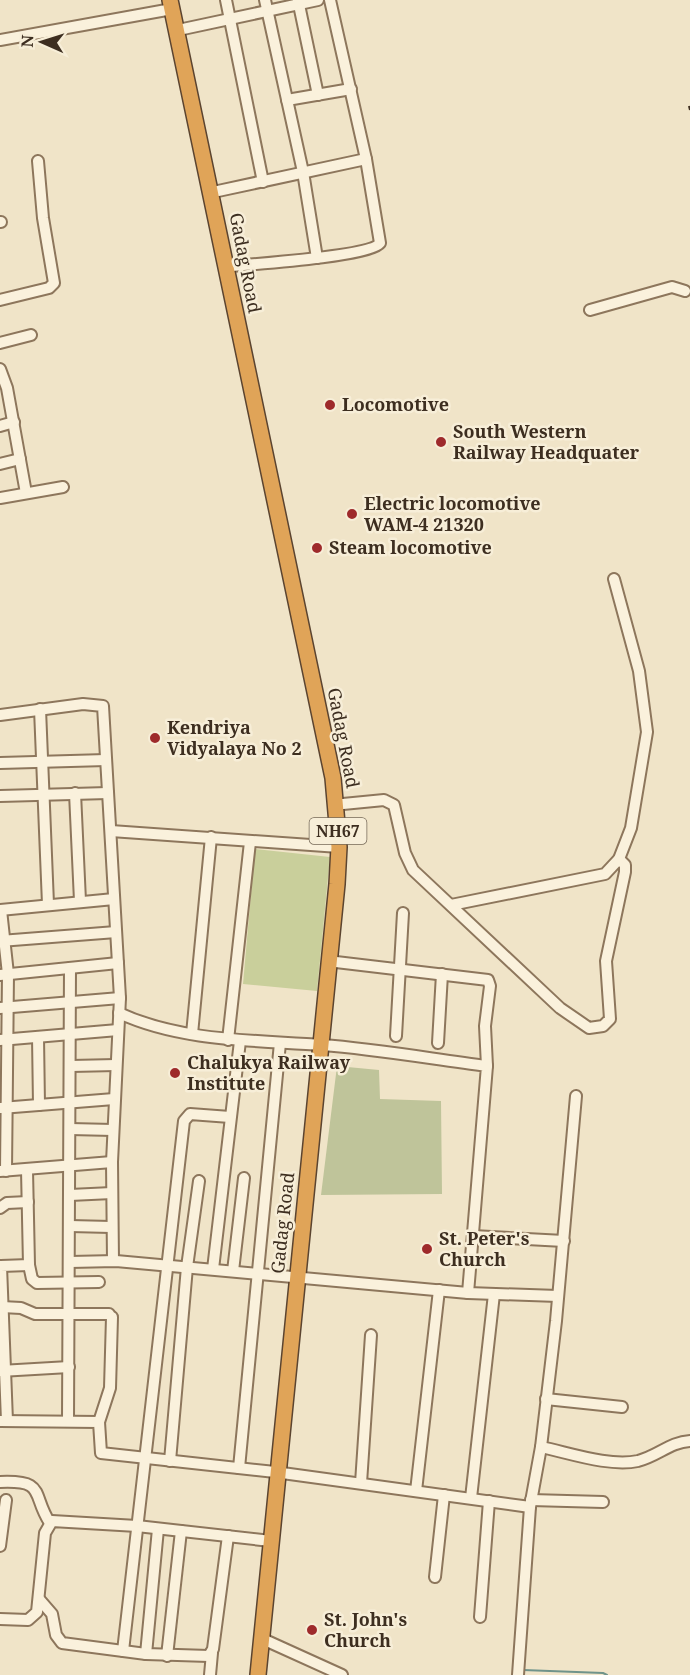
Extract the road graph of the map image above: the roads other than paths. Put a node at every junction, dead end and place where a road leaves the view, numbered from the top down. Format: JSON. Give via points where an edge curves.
{"nodes":[{"id":1,"x":226,"y":0,"type":"edge"},
{"id":2,"x":264,"y":0,"type":"edge"},
{"id":3,"x":318,"y":0,"type":"edge"},
{"id":4,"x":330,"y":0,"type":"edge"},
{"id":5,"x":299,"y":2,"type":"edge"},
{"id":6,"x":173,"y":3,"type":"edge"},
{"id":7,"x":267,"y":12,"type":"junction"},
{"id":8,"x":230,"y":18,"type":"junction"},
{"id":9,"x":183,"y":29,"type":"junction"},
{"id":10,"x":0,"y":40,"type":"edge"},
{"id":11,"x":351,"y":90,"type":"junction"},
{"id":12,"x":318,"y":95,"type":"junction"},
{"id":13,"x":287,"y":100,"type":"junction"},
{"id":14,"x":366,"y":159,"type":"junction"},
{"id":15,"x":38,"y":161,"type":"dead end"},
{"id":16,"x":303,"y":172,"type":"junction"},
{"id":17,"x":263,"y":182,"type":"junction"},
{"id":18,"x":218,"y":192,"type":"junction"},
{"id":19,"x":317,"y":258,"type":"junction"},
{"id":20,"x":232,"y":267,"type":"junction"},
{"id":21,"x":685,"y":291,"type":"dead end"},
{"id":22,"x":0,"y":300,"type":"edge"},
{"id":23,"x":590,"y":309,"type":"dead end"},
{"id":24,"x":31,"y":335,"type":"dead end"},
{"id":25,"x":0,"y":343,"type":"edge"},
{"id":26,"x":0,"y":369,"type":"edge"},
{"id":27,"x":4,"y":388,"type":"edge"},
{"id":28,"x":14,"y":423,"type":"junction"},
{"id":29,"x":0,"y":426,"type":"edge"},
{"id":30,"x":20,"y":459,"type":"junction"},
{"id":31,"x":0,"y":464,"type":"edge"},
{"id":32,"x":63,"y":487,"type":"dead end"},
{"id":33,"x":26,"y":493,"type":"junction"},
{"id":34,"x":0,"y":498,"type":"edge"},
{"id":35,"x":614,"y":579,"type":"dead end"},
{"id":36,"x":40,"y":709,"type":"junction"},
{"id":37,"x":0,"y":715,"type":"edge"},
{"id":38,"x":106,"y":760,"type":"junction"},
{"id":39,"x":43,"y":761,"type":"junction"},
{"id":40,"x":0,"y":763,"type":"edge"},
{"id":41,"x":75,"y":793,"type":"junction"},
{"id":42,"x":108,"y":793,"type":"junction"},
{"id":43,"x":44,"y":795,"type":"junction"},
{"id":44,"x":0,"y":796,"type":"edge"},
{"id":45,"x":343,"y":804,"type":"junction"},
{"id":46,"x":111,"y":831,"type":"junction"},
{"id":47,"x":211,"y":837,"type":"junction"},
{"id":48,"x":250,"y":842,"type":"junction"},
{"id":49,"x":339,"y":846,"type":"junction"},
{"id":50,"x":619,"y":859,"type":"junction"},
{"id":51,"x":114,"y":899,"type":"junction"},
{"id":52,"x":80,"y":901,"type":"junction"},
{"id":53,"x":48,"y":904,"type":"junction"},
{"id":54,"x":451,"y":904,"type":"junction"},
{"id":55,"x":0,"y":910,"type":"edge"},
{"id":56,"x":403,"y":913,"type":"dead end"},
{"id":57,"x":116,"y":932,"type":"junction"},
{"id":58,"x":3,"y":940,"type":"edge"},
{"id":59,"x":336,"y":962,"type":"junction"},
{"id":60,"x":118,"y":963,"type":"junction"},
{"id":61,"x":70,"y":968,"type":"junction"},
{"id":62,"x":400,"y":970,"type":"junction"},
{"id":63,"x":442,"y":974,"type":"junction"},
{"id":64,"x":4,"y":975,"type":"edge"},
{"id":65,"x":120,"y":998,"type":"junction"},
{"id":66,"x":71,"y":1002,"type":"junction"},
{"id":67,"x":4,"y":1008,"type":"edge"},
{"id":68,"x":119,"y":1013,"type":"junction"},
{"id":69,"x":118,"y":1030,"type":"junction"},
{"id":70,"x":71,"y":1034,"type":"junction"},
{"id":71,"x":192,"y":1034,"type":"junction"},
{"id":72,"x":396,"y":1036,"type":"dead end"},
{"id":73,"x":38,"y":1037,"type":"junction"},
{"id":74,"x":4,"y":1040,"type":"edge"},
{"id":75,"x":228,"y":1040,"type":"junction"},
{"id":76,"x":240,"y":1041,"type":"junction"},
{"id":77,"x":438,"y":1043,"type":"dead end"},
{"id":78,"x":280,"y":1044,"type":"junction"},
{"id":79,"x":324,"y":1045,"type":"junction"},
{"id":80,"x":116,"y":1065,"type":"junction"},
{"id":81,"x":71,"y":1066,"type":"junction"},
{"id":82,"x":487,"y":1066,"type":"junction"},
{"id":83,"x":576,"y":1096,"type":"dead end"},
{"id":84,"x":114,"y":1099,"type":"junction"},
{"id":85,"x":70,"y":1102,"type":"junction"},
{"id":86,"x":39,"y":1105,"type":"junction"},
{"id":87,"x":3,"y":1108,"type":"edge"},
{"id":88,"x":230,"y":1117,"type":"junction"},
{"id":89,"x":70,"y":1129,"type":"junction"},
{"id":90,"x":113,"y":1130,"type":"junction"},
{"id":91,"x":3,"y":1141,"type":"edge"},
{"id":92,"x":112,"y":1162,"type":"junction"},
{"id":93,"x":69,"y":1164,"type":"junction"},
{"id":94,"x":27,"y":1170,"type":"junction"},
{"id":95,"x":3,"y":1171,"type":"edge"},
{"id":96,"x":244,"y":1178,"type":"dead end"},
{"id":97,"x":199,"y":1180,"type":"dead end"},
{"id":98,"x":112,"y":1193,"type":"junction"},
{"id":99,"x":70,"y":1196,"type":"junction"},
{"id":100,"x":28,"y":1202,"type":"junction"},
{"id":101,"x":0,"y":1208,"type":"edge"},
{"id":102,"x":70,"y":1226,"type":"junction"},
{"id":103,"x":111,"y":1227,"type":"junction"},
{"id":104,"x":473,"y":1236,"type":"junction"},
{"id":105,"x":564,"y":1241,"type":"junction"},
{"id":106,"x":0,"y":1257,"type":"edge"},
{"id":107,"x":113,"y":1261,"type":"junction"},
{"id":108,"x":70,"y":1262,"type":"junction"},
{"id":109,"x":29,"y":1265,"type":"junction"},
{"id":110,"x":0,"y":1266,"type":"edge"},
{"id":111,"x":166,"y":1266,"type":"junction"},
{"id":112,"x":188,"y":1267,"type":"junction"},
{"id":113,"x":213,"y":1269,"type":"junction"},
{"id":114,"x":233,"y":1271,"type":"junction"},
{"id":115,"x":259,"y":1273,"type":"junction"},
{"id":116,"x":301,"y":1276,"type":"junction"},
{"id":117,"x":99,"y":1282,"type":"dead end"},
{"id":118,"x":70,"y":1284,"type":"junction"},
{"id":119,"x":439,"y":1290,"type":"junction"},
{"id":120,"x":468,"y":1293,"type":"junction"},
{"id":121,"x":494,"y":1294,"type":"junction"},
{"id":122,"x":558,"y":1296,"type":"junction"},
{"id":123,"x":2,"y":1307,"type":"junction"},
{"id":124,"x":70,"y":1313,"type":"junction"},
{"id":125,"x":1,"y":1322,"type":"edge"},
{"id":126,"x":371,"y":1335,"type":"dead end"},
{"id":127,"x":69,"y":1367,"type":"junction"},
{"id":128,"x":2,"y":1371,"type":"edge"},
{"id":129,"x":546,"y":1399,"type":"junction"},
{"id":130,"x":622,"y":1407,"type":"dead end"},
{"id":131,"x":3,"y":1421,"type":"edge"},
{"id":132,"x":68,"y":1422,"type":"junction"},
{"id":133,"x":99,"y":1422,"type":"junction"},
{"id":134,"x":690,"y":1441,"type":"edge"},
{"id":135,"x":541,"y":1447,"type":"junction"},
{"id":136,"x":145,"y":1459,"type":"junction"},
{"id":137,"x":170,"y":1461,"type":"junction"},
{"id":138,"x":239,"y":1468,"type":"junction"},
{"id":139,"x":281,"y":1473,"type":"junction"},
{"id":140,"x":0,"y":1482,"type":"edge"},
{"id":141,"x":361,"y":1484,"type":"junction"},
{"id":142,"x":416,"y":1491,"type":"junction"},
{"id":143,"x":444,"y":1495,"type":"junction"},
{"id":144,"x":471,"y":1498,"type":"junction"},
{"id":145,"x":6,"y":1500,"type":"dead end"},
{"id":146,"x":489,"y":1501,"type":"junction"},
{"id":147,"x":603,"y":1502,"type":"dead end"},
{"id":148,"x":531,"y":1503,"type":"junction"},
{"id":149,"x":50,"y":1523,"type":"junction"},
{"id":150,"x":137,"y":1526,"type":"junction"},
{"id":151,"x":158,"y":1529,"type":"junction"},
{"id":152,"x":182,"y":1531,"type":"junction"},
{"id":153,"x":228,"y":1536,"type":"junction"},
{"id":154,"x":271,"y":1541,"type":"junction"},
{"id":155,"x":0,"y":1546,"type":"edge"},
{"id":156,"x":435,"y":1577,"type":"dead end"},
{"id":157,"x":39,"y":1599,"type":"junction"},
{"id":158,"x":480,"y":1617,"type":"dead end"},
{"id":159,"x":0,"y":1619,"type":"edge"},
{"id":160,"x":267,"y":1641,"type":"junction"},
{"id":161,"x":123,"y":1651,"type":"junction"},
{"id":162,"x":212,"y":1653,"type":"junction"},
{"id":163,"x":146,"y":1654,"type":"junction"},
{"id":164,"x":167,"y":1656,"type":"junction"},
{"id":165,"x":336,"y":1674,"type":"edge"},
{"id":166,"x":210,"y":1675,"type":"edge"},
{"id":167,"x":258,"y":1675,"type":"edge"},
{"id":168,"x":265,"y":1675,"type":"edge"},
{"id":169,"x":518,"y":1675,"type":"edge"}],
"edges":[{"from":1,"to":8,"type":"street"},
{"from":2,"to":7,"type":"street"},
{"from":3,"to":5,"type":"street"},
{"from":4,"to":11,"type":"street"},
{"from":5,"to":7,"type":"street"},
{"from":5,"to":12,"type":"street"},
{"from":6,"to":9,"type":"highway","name":"Gadag Road","number":"NH67"},
{"from":6,"to":10,"type":"street"},
{"from":6,"to":49,"type":"highway","name":"Gadag Road","number":"NH67","via":[[333,778]]},
{"from":7,"to":8,"type":"street"},
{"from":7,"to":13,"type":"street"},
{"from":8,"to":9,"type":"street"},
{"from":8,"to":17,"type":"street"},
{"from":9,"to":18,"type":"highway","name":"Gadag Road","number":"NH67"},
{"from":11,"to":12,"type":"street"},
{"from":11,"to":14,"type":"street"},
{"from":12,"to":13,"type":"street"},
{"from":13,"to":16,"type":"street"},
{"from":14,"to":16,"type":"street"},
{"from":14,"to":19,"type":"street","via":[[380,243],[375,248]]},
{"from":15,"to":22,"type":"street","via":[[54,283],[49,288]]},
{"from":16,"to":17,"type":"street"},
{"from":16,"to":19,"type":"street"},
{"from":17,"to":18,"type":"street"},
{"from":18,"to":20,"type":"highway","name":"Gadag Road","number":"NH67"},
{"from":19,"to":20,"type":"street"},
{"from":20,"to":45,"type":"highway","name":"Gadag Road","number":"NH67"},
{"from":21,"to":23,"type":"street","via":[[672,287]]},
{"from":24,"to":25,"type":"street"},
{"from":26,"to":27,"type":"street"},
{"from":27,"to":28,"type":"street"},
{"from":28,"to":29,"type":"street"},
{"from":28,"to":30,"type":"street"},
{"from":30,"to":31,"type":"street"},
{"from":30,"to":33,"type":"street"},
{"from":32,"to":33,"type":"street"},
{"from":33,"to":34,"type":"street"},
{"from":35,"to":50,"type":"street","via":[[639,671],[647,732],[631,828]]},
{"from":36,"to":37,"type":"street"},
{"from":36,"to":38,"type":"street","via":[[103,706]]},
{"from":36,"to":39,"type":"street"},
{"from":38,"to":39,"type":"street"},
{"from":38,"to":42,"type":"street"},
{"from":39,"to":40,"type":"street"},
{"from":39,"to":43,"type":"street"},
{"from":41,"to":42,"type":"street"},
{"from":41,"to":43,"type":"street"},
{"from":41,"to":52,"type":"street"},
{"from":42,"to":46,"type":"street"},
{"from":43,"to":44,"type":"street"},
{"from":43,"to":53,"type":"street"},
{"from":45,"to":54,"type":"street","via":[[384,800],[394,805],[413,870]]},
{"from":45,"to":59,"type":"highway","name":"Gadag Road","number":"NH67","via":[[344,875]]},
{"from":46,"to":47,"type":"street"},
{"from":46,"to":51,"type":"street"},
{"from":47,"to":48,"type":"street"},
{"from":47,"to":71,"type":"street"},
{"from":48,"to":49,"type":"street"},
{"from":48,"to":75,"type":"street"},
{"from":49,"to":79,"type":"highway","name":"Gadag Road","number":"NH67"},
{"from":50,"to":54,"type":"street","via":[[605,874]]},
{"from":50,"to":54,"type":"street","via":[[625,872],[606,961],[611,1012],[608,1023],[597,1028],[581,1026]]},
{"from":51,"to":52,"type":"street"},
{"from":51,"to":57,"type":"street"},
{"from":52,"to":53,"type":"street"},
{"from":53,"to":55,"type":"street"},
{"from":55,"to":58,"type":"street"},
{"from":56,"to":62,"type":"street"},
{"from":57,"to":58,"type":"street"},
{"from":57,"to":60,"type":"street"},
{"from":58,"to":64,"type":"street"},
{"from":59,"to":62,"type":"street"},
{"from":59,"to":79,"type":"highway","name":"Gadag Road","number":"NH67"},
{"from":60,"to":61,"type":"street"},
{"from":60,"to":65,"type":"street"},
{"from":61,"to":64,"type":"street"},
{"from":61,"to":66,"type":"street"},
{"from":62,"to":63,"type":"street"},
{"from":62,"to":72,"type":"street"},
{"from":63,"to":77,"type":"street"},
{"from":63,"to":82,"type":"street","via":[[490,982],[485,1026]]},
{"from":64,"to":67,"type":"street"},
{"from":65,"to":66,"type":"street"},
{"from":65,"to":68,"type":"street"},
{"from":66,"to":67,"type":"street"},
{"from":66,"to":70,"type":"street"},
{"from":67,"to":74,"type":"street"},
{"from":68,"to":69,"type":"street"},
{"from":68,"to":71,"type":"street","via":[[142,1024]]},
{"from":69,"to":70,"type":"street"},
{"from":69,"to":80,"type":"street"},
{"from":70,"to":73,"type":"street"},
{"from":70,"to":81,"type":"street"},
{"from":71,"to":75,"type":"street"},
{"from":73,"to":74,"type":"street"},
{"from":73,"to":86,"type":"street"},
{"from":74,"to":87,"type":"street"},
{"from":75,"to":76,"type":"street"},
{"from":76,"to":78,"type":"street"},
{"from":76,"to":88,"type":"street"},
{"from":78,"to":79,"type":"street"},
{"from":78,"to":115,"type":"street"},
{"from":79,"to":82,"type":"street"},
{"from":79,"to":116,"type":"highway","name":"Gadag Road","number":"NH67"},
{"from":80,"to":81,"type":"street"},
{"from":80,"to":84,"type":"street"},
{"from":81,"to":85,"type":"street"},
{"from":82,"to":104,"type":"street"},
{"from":83,"to":105,"type":"street"},
{"from":84,"to":85,"type":"street"},
{"from":84,"to":90,"type":"street"},
{"from":85,"to":86,"type":"street"},
{"from":85,"to":89,"type":"street"},
{"from":86,"to":87,"type":"street"},
{"from":87,"to":91,"type":"street"},
{"from":88,"to":111,"type":"street","via":[[196,1113],[185,1117]]},
{"from":88,"to":113,"type":"street"},
{"from":89,"to":90,"type":"street"},
{"from":89,"to":93,"type":"street"},
{"from":90,"to":92,"type":"street"},
{"from":91,"to":95,"type":"street"},
{"from":92,"to":93,"type":"street"},
{"from":92,"to":98,"type":"street"},
{"from":93,"to":94,"type":"street"},
{"from":93,"to":99,"type":"street"},
{"from":94,"to":95,"type":"street"},
{"from":94,"to":100,"type":"street"},
{"from":96,"to":114,"type":"street"},
{"from":97,"to":112,"type":"street"},
{"from":98,"to":99,"type":"street"},
{"from":98,"to":103,"type":"street"},
{"from":99,"to":102,"type":"street"},
{"from":100,"to":101,"type":"street","via":[[7,1203]]},
{"from":100,"to":109,"type":"street"},
{"from":102,"to":103,"type":"street"},
{"from":102,"to":108,"type":"street"},
{"from":103,"to":107,"type":"street"},
{"from":104,"to":105,"type":"street"},
{"from":104,"to":120,"type":"street"},
{"from":105,"to":122,"type":"street"},
{"from":106,"to":110,"type":"street"},
{"from":107,"to":108,"type":"street"},
{"from":107,"to":111,"type":"street"},
{"from":108,"to":118,"type":"street"},
{"from":109,"to":110,"type":"street"},
{"from":109,"to":118,"type":"street","via":[[37,1283]]},
{"from":110,"to":123,"type":"street"},
{"from":111,"to":112,"type":"street"},
{"from":111,"to":136,"type":"street"},
{"from":112,"to":113,"type":"street"},
{"from":112,"to":137,"type":"street"},
{"from":113,"to":114,"type":"street"},
{"from":114,"to":115,"type":"street"},
{"from":115,"to":116,"type":"street"},
{"from":115,"to":138,"type":"street"},
{"from":116,"to":119,"type":"street"},
{"from":116,"to":139,"type":"highway","name":"Gadag Road","number":"NH67"},
{"from":117,"to":118,"type":"street"},
{"from":118,"to":124,"type":"street"},
{"from":119,"to":120,"type":"street"},
{"from":119,"to":142,"type":"street"},
{"from":120,"to":121,"type":"street"},
{"from":121,"to":122,"type":"street"},
{"from":121,"to":144,"type":"street"},
{"from":122,"to":129,"type":"street"},
{"from":123,"to":124,"type":"street","via":[[35,1314]]},
{"from":123,"to":125,"type":"street"},
{"from":124,"to":127,"type":"street"},
{"from":124,"to":133,"type":"street","via":[[111,1315],[110,1388]]},
{"from":125,"to":128,"type":"street"},
{"from":126,"to":141,"type":"street"},
{"from":127,"to":128,"type":"street"},
{"from":127,"to":132,"type":"street"},
{"from":128,"to":131,"type":"street"},
{"from":129,"to":130,"type":"street"},
{"from":129,"to":135,"type":"street"},
{"from":131,"to":132,"type":"street"},
{"from":132,"to":133,"type":"street"},
{"from":133,"to":136,"type":"street","via":[[101,1453]]},
{"from":134,"to":135,"type":"street","via":[[675,1442],[638,1461],[614,1461]]},
{"from":135,"to":148,"type":"street"},
{"from":136,"to":137,"type":"street"},
{"from":136,"to":150,"type":"street"},
{"from":137,"to":138,"type":"street"},
{"from":138,"to":139,"type":"street"},
{"from":139,"to":141,"type":"street"},
{"from":139,"to":154,"type":"highway","name":"Gadag Road","number":"NH67"},
{"from":139,"to":160,"type":"highway","name":"Gadag Road","number":"NH67"},
{"from":140,"to":149,"type":"street","via":[[20,1482],[33,1488]]},
{"from":141,"to":142,"type":"street"},
{"from":142,"to":143,"type":"street"},
{"from":143,"to":144,"type":"street"},
{"from":143,"to":156,"type":"street"},
{"from":144,"to":146,"type":"street"},
{"from":145,"to":155,"type":"street"},
{"from":146,"to":148,"type":"street"},
{"from":146,"to":158,"type":"street"},
{"from":147,"to":148,"type":"street"},
{"from":148,"to":169,"type":"street"},
{"from":149,"to":150,"type":"street"},
{"from":149,"to":157,"type":"street","via":[[45,1533]]},
{"from":150,"to":151,"type":"street"},
{"from":150,"to":161,"type":"street"},
{"from":151,"to":152,"type":"street"},
{"from":151,"to":163,"type":"street"},
{"from":152,"to":153,"type":"street"},
{"from":152,"to":164,"type":"street"},
{"from":153,"to":154,"type":"street"},
{"from":153,"to":162,"type":"street"},
{"from":154,"to":167,"type":"highway","name":"Gadag Road","number":"NH67"},
{"from":157,"to":159,"type":"street","via":[[32,1619]]},
{"from":157,"to":161,"type":"street","via":[[52,1614],[56,1635],[62,1643]]},
{"from":160,"to":165,"type":"street"},
{"from":160,"to":168,"type":"highway","name":"Gadag Road","number":"NH67"},
{"from":161,"to":163,"type":"street"},
{"from":162,"to":164,"type":"street","via":[[206,1657]]},
{"from":162,"to":166,"type":"street"},
{"from":163,"to":164,"type":"street"}]}
